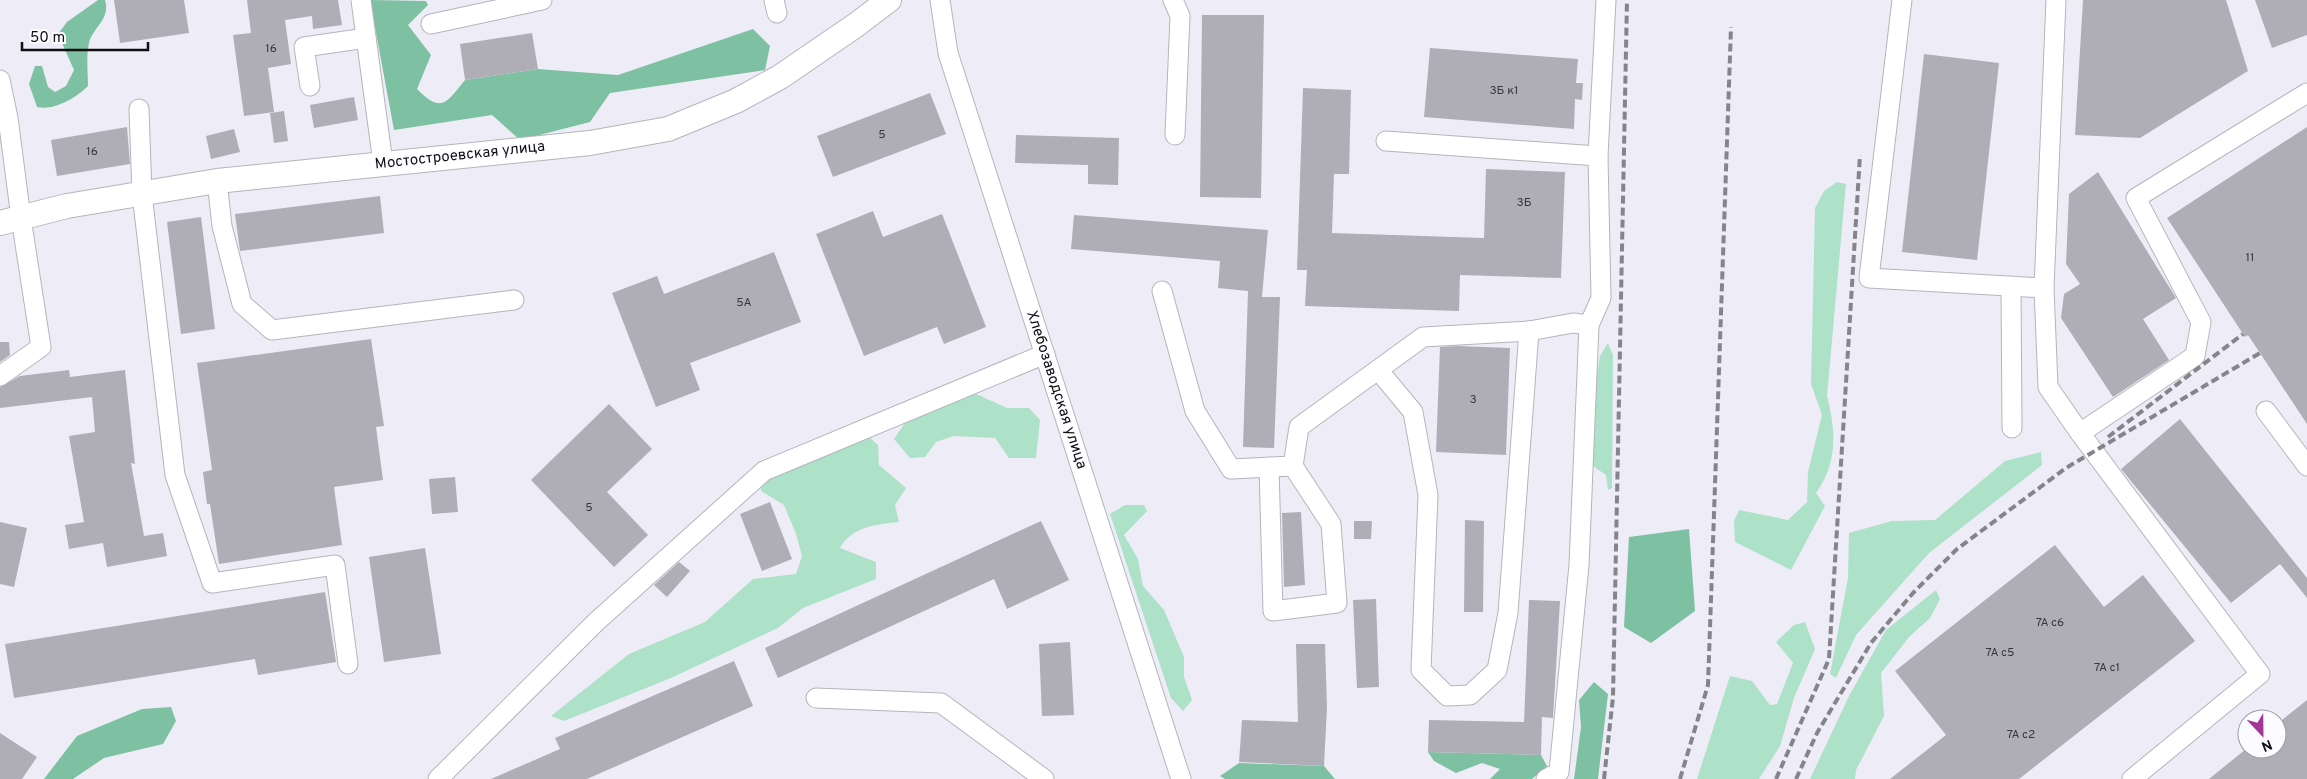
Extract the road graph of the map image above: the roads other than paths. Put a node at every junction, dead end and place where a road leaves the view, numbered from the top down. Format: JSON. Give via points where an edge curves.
{"nodes":[{"id":1,"x":360,"y":0,"type":"edge"},
{"id":2,"x":542,"y":0,"type":"edge"},
{"id":3,"x":889,"y":0,"type":"edge"},
{"id":4,"x":940,"y":0,"type":"edge"},
{"id":5,"x":1173,"y":0,"type":"edge"},
{"id":6,"x":1606,"y":0,"type":"edge"},
{"id":7,"x":1902,"y":0,"type":"edge"},
{"id":8,"x":2056,"y":0,"type":"edge"},
{"id":9,"x":431,"y":24,"type":"dead end"},
{"id":10,"x":366,"y":38,"type":"junction"},
{"id":11,"x":0,"y":80,"type":"edge"},
{"id":12,"x":310,"y":86,"type":"dead end"},
{"id":13,"x":2307,"y":92,"type":"edge"},
{"id":14,"x":139,"y":109,"type":"dead end"},
{"id":15,"x":1175,"y":135,"type":"dead end"},
{"id":16,"x":1386,"y":141,"type":"dead end"},
{"id":17,"x":1598,"y":156,"type":"junction"},
{"id":18,"x":382,"y":163,"type":"junction"},
{"id":19,"x":217,"y":181,"type":"junction"},
{"id":20,"x":142,"y":194,"type":"junction"},
{"id":21,"x":10,"y":221,"type":"edge"},
{"id":22,"x":2012,"y":286,"type":"junction"},
{"id":23,"x":2044,"y":288,"type":"junction"},
{"id":24,"x":1162,"y":291,"type":"dead end"},
{"id":25,"x":514,"y":300,"type":"dead end"},
{"id":26,"x":1589,"y":325,"type":"junction"},
{"id":27,"x":1529,"y":331,"type":"junction"},
{"id":28,"x":1045,"y":354,"type":"junction"},
{"id":29,"x":1379,"y":371,"type":"junction"},
{"id":30,"x":0,"y":376,"type":"edge"},
{"id":31,"x":2266,"y":411,"type":"dead end"},
{"id":32,"x":2012,"y":428,"type":"dead end"},
{"id":33,"x":2080,"y":433,"type":"junction"},
{"id":34,"x":1293,"y":466,"type":"junction"},
{"id":35,"x":2307,"y":466,"type":"edge"},
{"id":36,"x":1269,"y":467,"type":"junction"},
{"id":37,"x":348,"y":664,"type":"dead end"},
{"id":38,"x":816,"y":698,"type":"dead end"},
{"id":39,"x":457,"y":770,"type":"edge"},
{"id":40,"x":438,"y":779,"type":"edge"},
{"id":41,"x":1044,"y":779,"type":"edge"},
{"id":42,"x":1181,"y":779,"type":"edge"},
{"id":43,"x":1546,"y":779,"type":"edge"},
{"id":44,"x":2132,"y":779,"type":"edge"}],
"edges":[{"from":1,"to":10,"type":"street"},
{"from":2,"to":9,"type":"street"},
{"from":3,"to":18,"type":"main road","name":"Мостостроевская улица","via":[[780,76],[736,101],[668,129],[590,143]]},
{"from":4,"to":28,"type":"street","name":"Хлебозаводская улица","via":[[948,52]]},
{"from":5,"to":15,"type":"street","via":[[1180,16]]},
{"from":6,"to":17,"type":"street"},
{"from":7,"to":22,"type":"street","via":[[1869,278]]},
{"from":8,"to":23,"type":"street"},
{"from":10,"to":12,"type":"street","via":[[304,46]]},
{"from":10,"to":18,"type":"street"},
{"from":11,"to":21,"type":"street","via":[[8,118]]},
{"from":13,"to":33,"type":"street","via":[[2136,198],[2201,322],[2195,356]]},
{"from":14,"to":20,"type":"street"},
{"from":16,"to":17,"type":"street"},
{"from":17,"to":26,"type":"street","via":[[1601,298]]},
{"from":18,"to":19,"type":"main road","name":"Мостостроевская улица"},
{"from":19,"to":20,"type":"main road","name":"Мостостроевская улица"},
{"from":19,"to":25,"type":"street","via":[[222,226],[242,304],[272,330]]},
{"from":20,"to":21,"type":"main road","name":"Мостостроевская улица","via":[[67,206]]},
{"from":20,"to":37,"type":"street","via":[[175,475],[212,583],[335,565]]},
{"from":21,"to":30,"type":"street","via":[[41,347]]},
{"from":22,"to":23,"type":"street"},
{"from":22,"to":32,"type":"street"},
{"from":23,"to":33,"type":"street","via":[[2048,387]]},
{"from":24,"to":36,"type":"street","via":[[1195,411],[1231,469]]},
{"from":26,"to":27,"type":"street","via":[[1573,323]]},
{"from":26,"to":43,"type":"street","via":[[1578,565],[1563,733],[1559,772]]},
{"from":27,"to":29,"type":"street","via":[[1423,337]]},
{"from":27,"to":29,"type":"street","via":[[1508,613],[1497,670],[1470,695],[1447,696],[1421,670],[1428,495],[1413,412]]},
{"from":28,"to":39,"type":"street","via":[[764,471],[596,622]]},
{"from":28,"to":42,"type":"street","name":"Хлебозаводская улица"},
{"from":29,"to":34,"type":"street","via":[[1299,427]]},
{"from":31,"to":35,"type":"street"},
{"from":33,"to":44,"type":"street","via":[[2260,674]]},
{"from":34,"to":36,"type":"street"},
{"from":34,"to":36,"type":"street","via":[[1331,524],[1337,603],[1273,611]]},
{"from":38,"to":41,"type":"street","via":[[941,703]]},
{"from":39,"to":40,"type":"street"}]}
